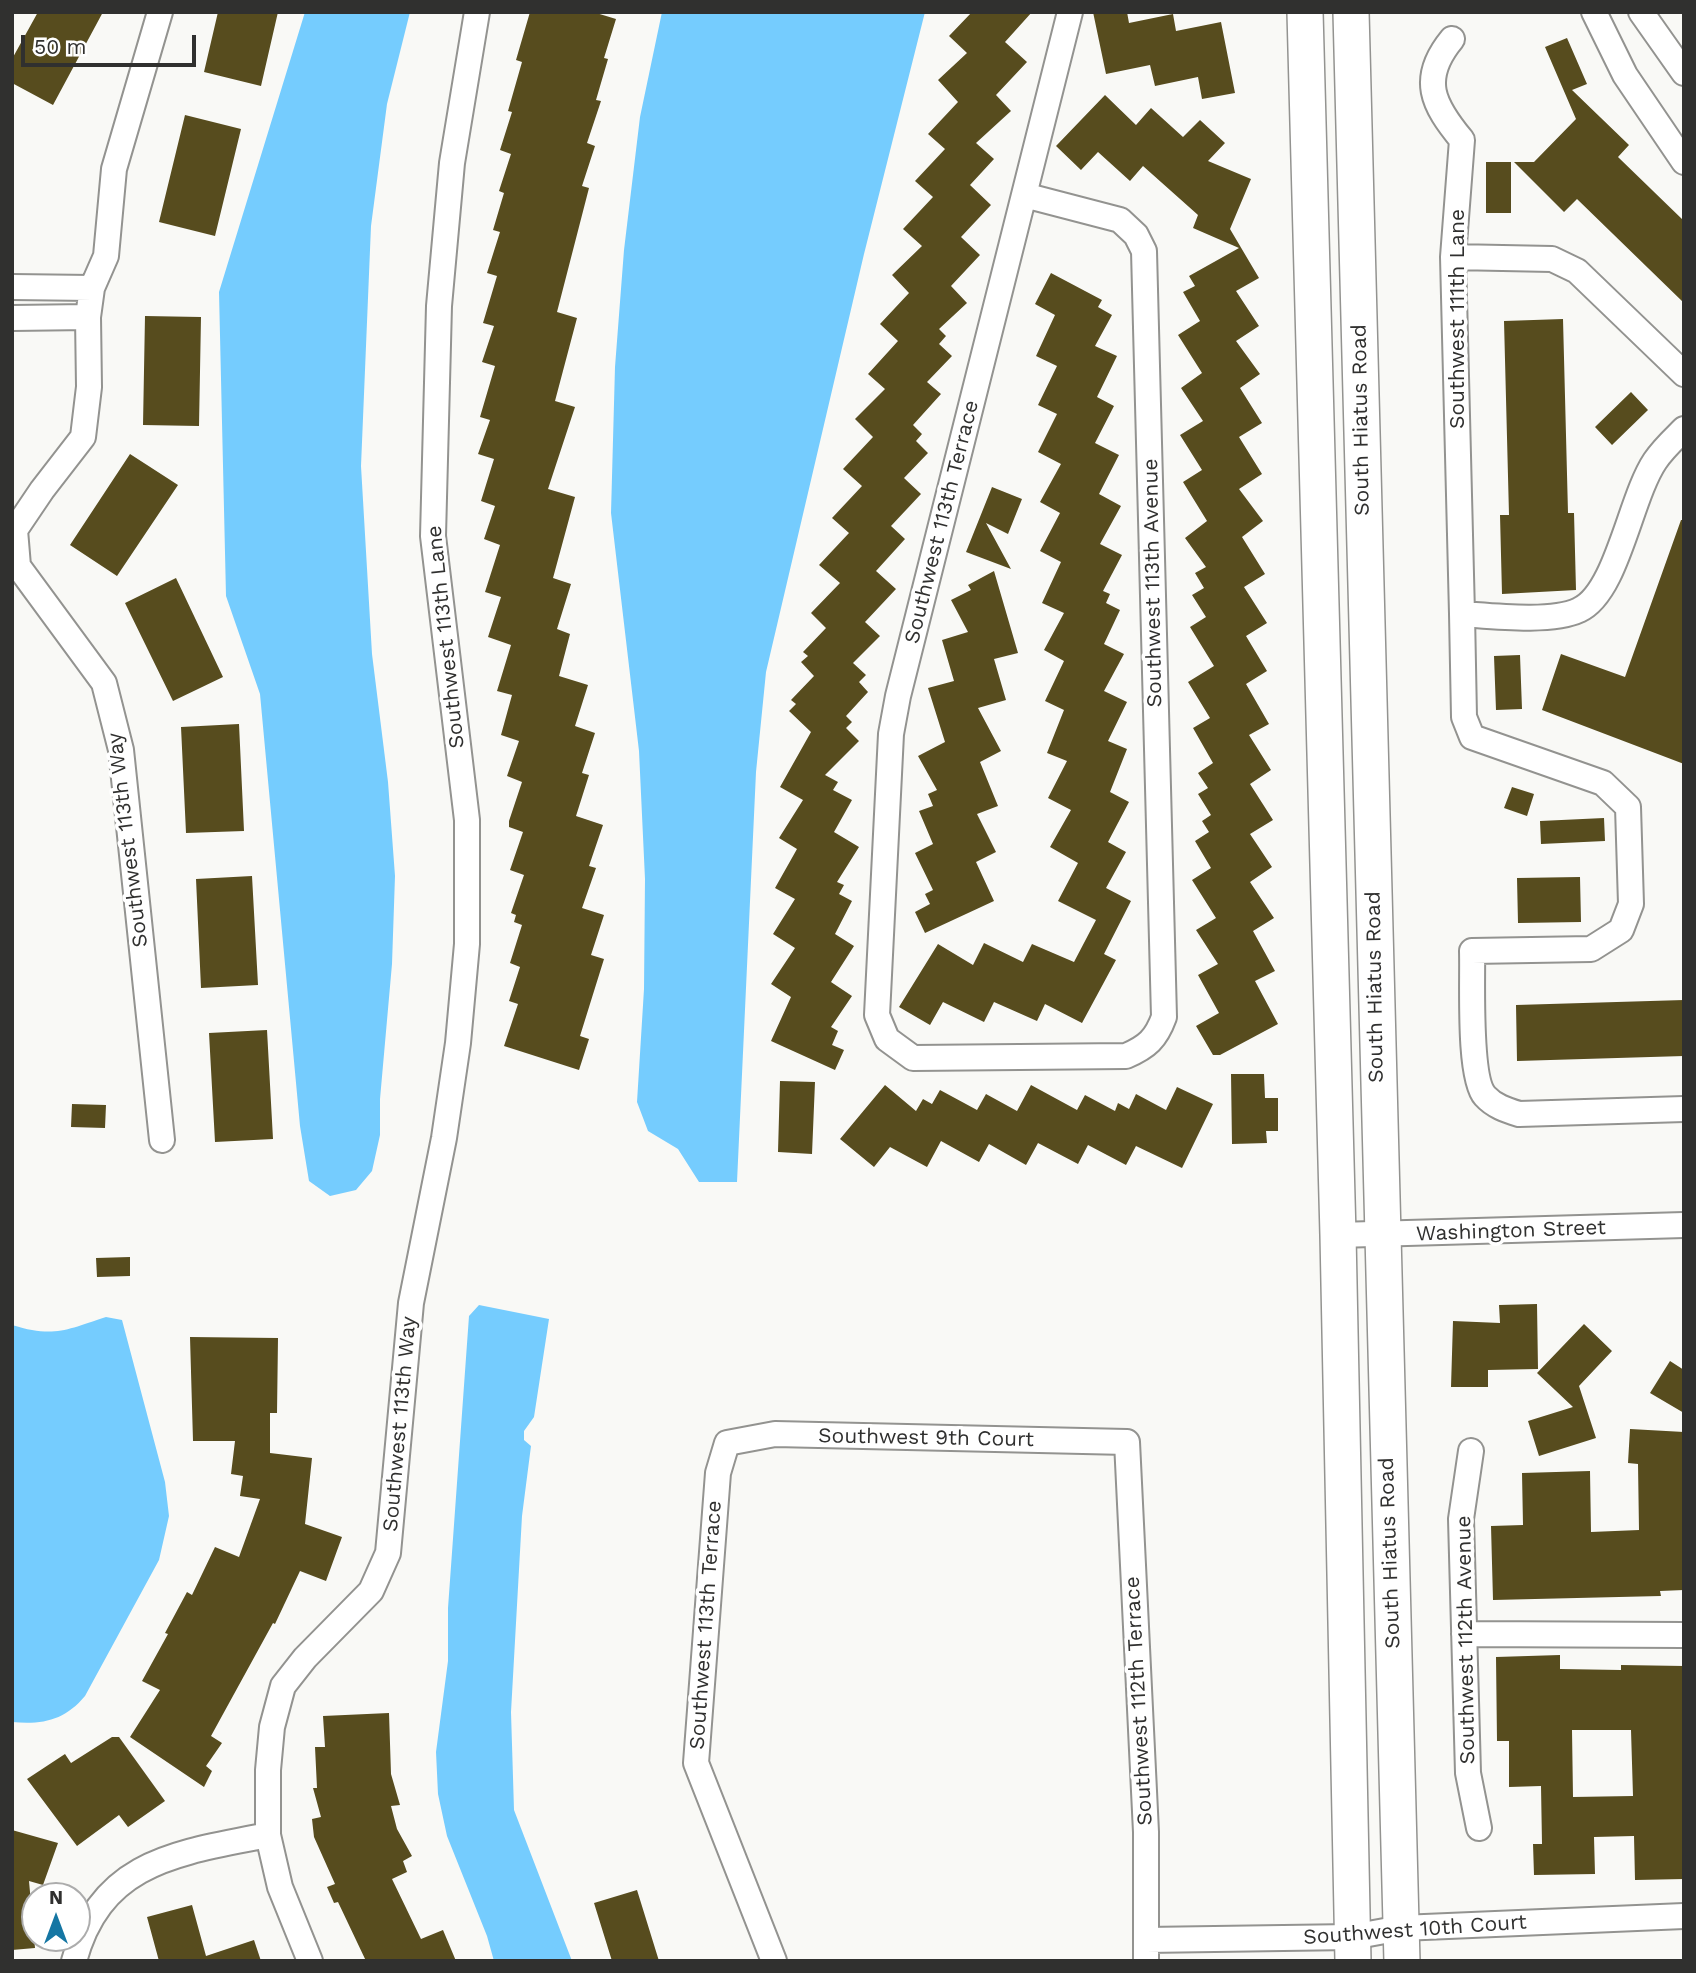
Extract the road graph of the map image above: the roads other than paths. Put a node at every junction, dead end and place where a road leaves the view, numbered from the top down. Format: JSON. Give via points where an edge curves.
{"nodes":[{"id":1,"x":160,"y":12,"type":"edge"},
{"id":2,"x":477,"y":12,"type":"edge"},
{"id":3,"x":1070,"y":12,"type":"edge"},
{"id":4,"x":1305,"y":12,"type":"edge"},
{"id":5,"x":1351,"y":12,"type":"edge"},
{"id":6,"x":1594,"y":12,"type":"edge"},
{"id":7,"x":1641,"y":12,"type":"edge"},
{"id":8,"x":1452,"y":39,"type":"dead end"},
{"id":9,"x":1684,"y":73,"type":"edge"},
{"id":10,"x":1684,"y":162,"type":"edge"},
{"id":11,"x":1024,"y":195,"type":"junction"},
{"id":12,"x":1453,"y":257,"type":"junction"},
{"id":13,"x":12,"y":287,"type":"edge"},
{"id":14,"x":92,"y":288,"type":"junction"},
{"id":15,"x":88,"y":317,"type":"junction"},
{"id":16,"x":12,"y":318,"type":"edge"},
{"id":17,"x":1684,"y":374,"type":"edge"},
{"id":18,"x":1684,"y":429,"type":"edge"},
{"id":19,"x":1462,"y":614,"type":"junction"},
{"id":20,"x":1145,"y":1048,"type":"joint"},
{"id":21,"x":1684,"y":1109,"type":"edge"},
{"id":22,"x":444,"y":1138,"type":"joint"},
{"id":23,"x":162,"y":1140,"type":"dead end"},
{"id":24,"x":1684,"y":1224,"type":"edge"},
{"id":25,"x":1338,"y":1235,"type":"junction"},
{"id":26,"x":1381,"y":1236,"type":"junction"},
{"id":27,"x":1126,"y":1442,"type":"joint"},
{"id":28,"x":727,"y":1443,"type":"joint"},
{"id":29,"x":1471,"y":1451,"type":"dead end"},
{"id":30,"x":1464,"y":1634,"type":"junction"},
{"id":31,"x":1684,"y":1634,"type":"edge"},
{"id":32,"x":1479,"y":1828,"type":"dead end"},
{"id":33,"x":268,"y":1835,"type":"junction"},
{"id":34,"x":1684,"y":1916,"type":"edge"},
{"id":35,"x":1401,"y":1944,"type":"edge"},
{"id":36,"x":1353,"y":1949,"type":"edge"},
{"id":37,"x":1146,"y":1950,"type":"edge"},
{"id":38,"x":74,"y":1961,"type":"edge"},
{"id":39,"x":310,"y":1961,"type":"edge"},
{"id":40,"x":774,"y":1961,"type":"edge"}],
"edges":[{"from":1,"to":14,"type":"street","name":"Southwest 113th Way","via":[[114,169],[106,256]]},
{"from":2,"to":22,"type":"street","name":"Southwest 113th Lane","via":[[452,163],[434,423],[432,536],[467,820],[467,944]]},
{"from":3,"to":11,"type":"street","name":"Southwest 113th Terrace"},
{"from":4,"to":25,"type":"main road","name":"South Hiatus Road"},
{"from":5,"to":26,"type":"main road","name":"South Hiatus Road"},
{"from":6,"to":10,"type":"street","via":[[1625,75]]},
{"from":7,"to":9,"type":"street"},
{"from":8,"to":12,"type":"street","name":"Southwest 111th Lane","via":[[1438,56],[1433,80],[1439,111],[1462,140]]},
{"from":11,"to":20,"type":"street","name":"Southwest 113th Avenue","via":[[1120,220],[1144,251],[1164,1017],[1158,1035]]},
{"from":11,"to":20,"type":"street","name":"Southwest 113th Terrace","via":[[891,734],[877,1015],[887,1039],[913,1058],[1104,1059]]},
{"from":12,"to":17,"type":"street","via":[[1552,260],[1577,271]]},
{"from":12,"to":19,"type":"street","name":"Southwest 111th Lane"},
{"from":13,"to":14,"type":"street"},
{"from":14,"to":15,"type":"street","name":"Southwest 113th Way"},
{"from":15,"to":16,"type":"street"},
{"from":15,"to":23,"type":"street","name":"Southwest 113th Way","via":[[89,387],[83,437],[15,530],[18,566],[104,683],[121,750]]},
{"from":18,"to":19,"type":"street","via":[[1655,460],[1594,602],[1576,612],[1552,615]]},
{"from":19,"to":21,"type":"street","name":"Southwest 111th Lane","via":[[1464,717],[1472,737],[1603,783],[1628,807],[1631,904],[1621,930],[1591,949],[1472,951],[1475,1071],[1483,1095],[1519,1114]]},
{"from":22,"to":33,"type":"street","name":"Southwest 113th Way","via":[[411,1303],[388,1553],[371,1591],[283,1686],[272,1727]]},
{"from":24,"to":26,"type":"street","name":"Washington Street"},
{"from":25,"to":26,"type":"street","name":"Washington Street"},
{"from":25,"to":36,"type":"main road","name":"South Hiatus Road"},
{"from":26,"to":35,"type":"main road","name":"South Hiatus Road"},
{"from":27,"to":28,"type":"street","name":"Southwest 9th Court","via":[[775,1434]]},
{"from":27,"to":37,"type":"street","name":"Southwest 112th Terrace","via":[[1146,1832]]},
{"from":28,"to":40,"type":"street","name":"Southwest 113th Terrace","via":[[718,1473],[696,1763]]},
{"from":29,"to":30,"type":"street","name":"Southwest 112th Avenue","via":[[1461,1519]]},
{"from":30,"to":31,"type":"street"},
{"from":30,"to":32,"type":"street","name":"Southwest 112th Avenue","via":[[1468,1773]]},
{"from":33,"to":38,"type":"street","via":[[175,1854],[145,1866],[119,1884],[95,1910]]},
{"from":33,"to":39,"type":"street","name":"Southwest 113th Way","via":[[280,1887]]},
{"from":34,"to":35,"type":"street","name":"Southwest 10th Court"},
{"from":35,"to":36,"type":"street","name":"Southwest 10th Court"},
{"from":36,"to":37,"type":"street","name":"Southwest 10th Court"}]}
